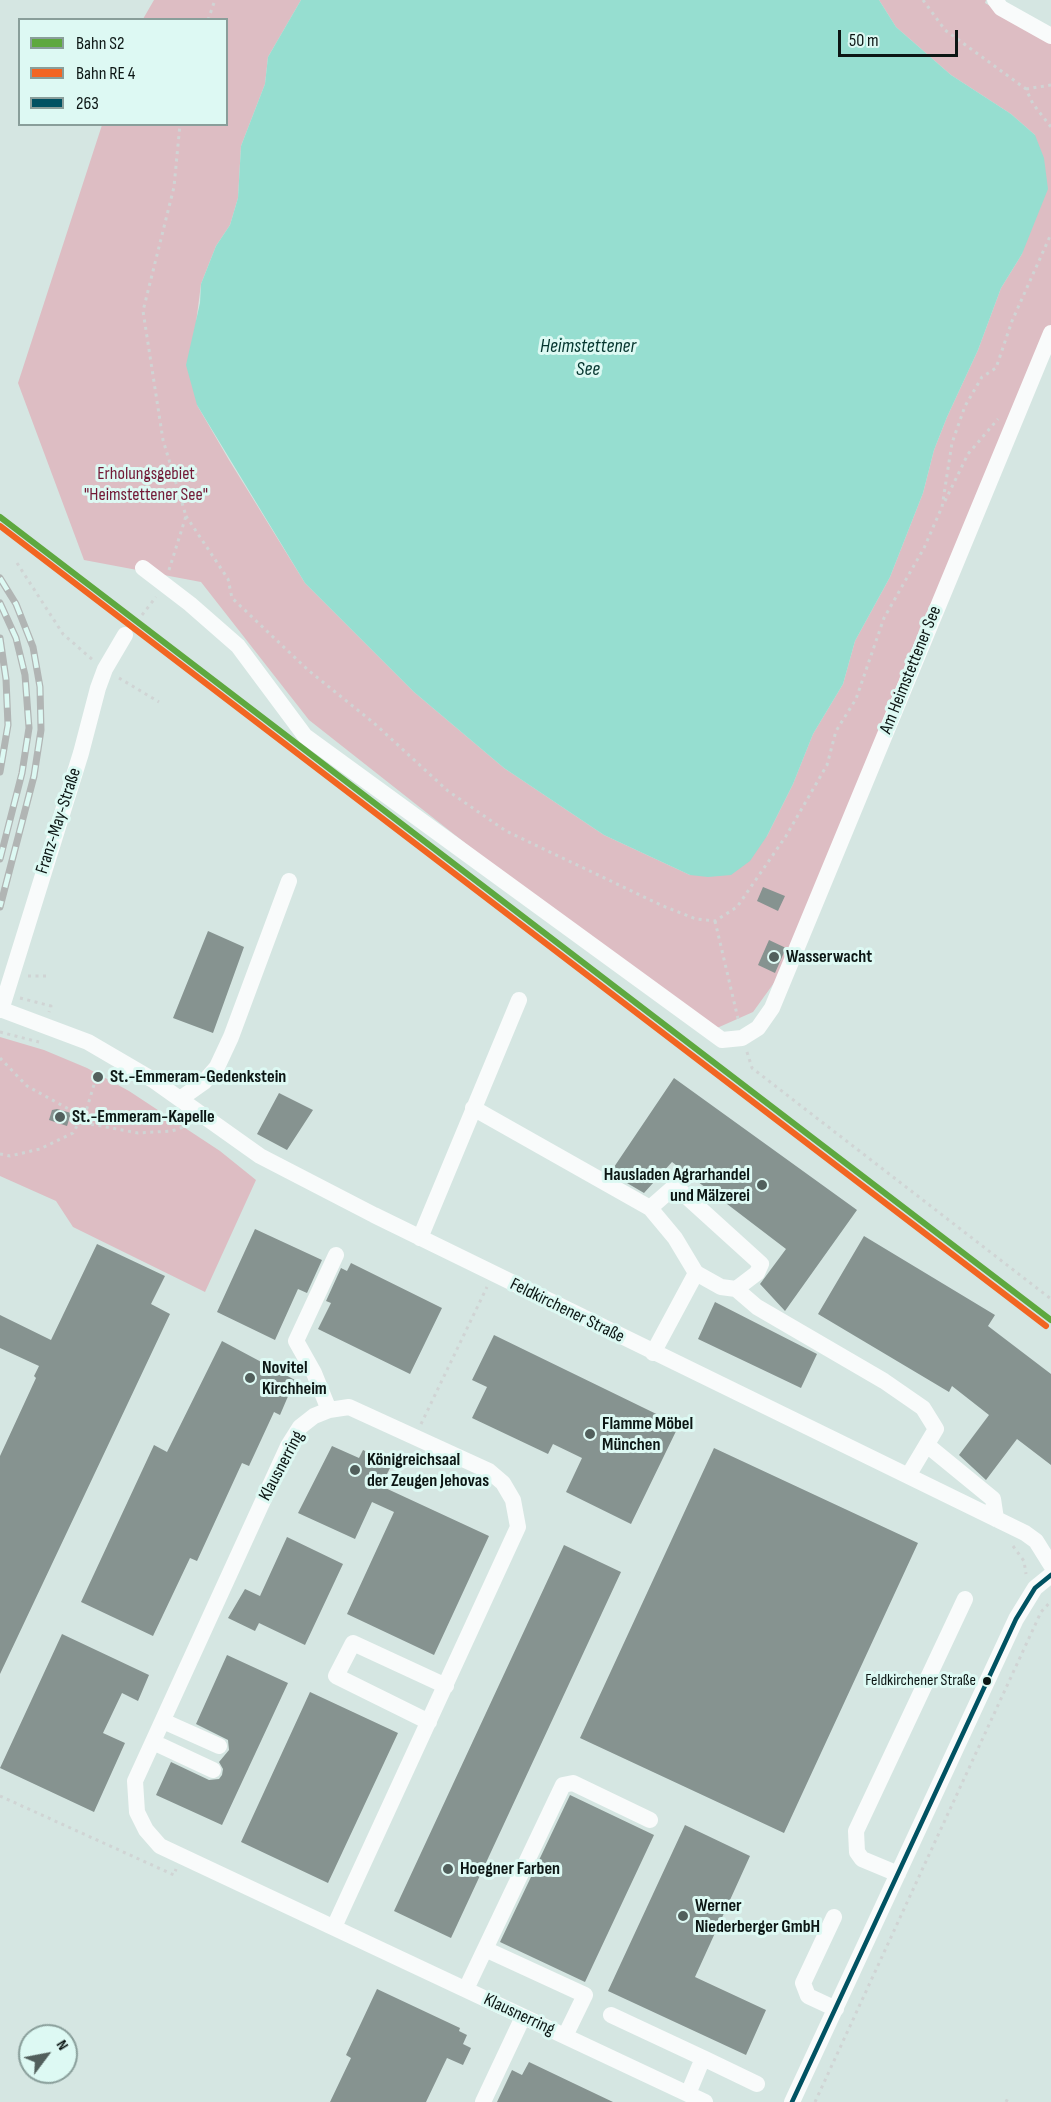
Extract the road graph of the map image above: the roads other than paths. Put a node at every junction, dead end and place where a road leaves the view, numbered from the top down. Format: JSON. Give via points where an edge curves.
{"nodes":[{"id":1,"x":995,"y":0,"type":"edge"},
{"id":2,"x":1051,"y":36,"type":"edge"},
{"id":3,"x":1051,"y":333,"type":"edge"},
{"id":4,"x":143,"y":568,"type":"dead end"},
{"id":5,"x":125,"y":635,"type":"dead end"},
{"id":6,"x":289,"y":881,"type":"dead end"},
{"id":7,"x":519,"y":1000,"type":"dead end"},
{"id":8,"x":0,"y":1009,"type":"edge"},
{"id":9,"x":180,"y":1099,"type":"junction"},
{"id":10,"x":473,"y":1108,"type":"junction"},
{"id":11,"x":650,"y":1208,"type":"junction"},
{"id":12,"x":420,"y":1238,"type":"junction"},
{"id":13,"x":336,"y":1255,"type":"dead end"},
{"id":14,"x":696,"y":1273,"type":"junction"},
{"id":15,"x":736,"y":1288,"type":"junction"},
{"id":16,"x":653,"y":1353,"type":"junction"},
{"id":17,"x":329,"y":1410,"type":"junction"},
{"id":18,"x":927,"y":1445,"type":"junction"},
{"id":19,"x":908,"y":1476,"type":"junction"},
{"id":20,"x":996,"y":1519,"type":"junction"},
{"id":21,"x":1051,"y":1564,"type":"edge"},
{"id":22,"x":1051,"y":1575,"type":"edge"},
{"id":23,"x":965,"y":1599,"type":"dead end"},
{"id":24,"x":446,"y":1686,"type":"junction"},
{"id":25,"x":163,"y":1721,"type":"junction"},
{"id":26,"x":429,"y":1722,"type":"junction"},
{"id":27,"x":153,"y":1742,"type":"junction"},
{"id":28,"x":219,"y":1746,"type":"dead end"},
{"id":29,"x":213,"y":1770,"type":"dead end"},
{"id":30,"x":650,"y":1820,"type":"dead end"},
{"id":31,"x":898,"y":1874,"type":"junction"},
{"id":32,"x":834,"y":1917,"type":"dead end"},
{"id":33,"x":334,"y":1927,"type":"junction"},
{"id":34,"x":485,"y":1949,"type":"junction"},
{"id":35,"x":466,"y":1989,"type":"junction"},
{"id":36,"x":836,"y":2009,"type":"junction"},
{"id":37,"x":611,"y":2015,"type":"dead end"},
{"id":38,"x":523,"y":2017,"type":"junction"},
{"id":39,"x":565,"y":2036,"type":"junction"},
{"id":40,"x":703,"y":2058,"type":"junction"},
{"id":41,"x":757,"y":2084,"type":"dead end"},
{"id":42,"x":688,"y":2094,"type":"junction"},
{"id":43,"x":483,"y":2102,"type":"edge"},
{"id":44,"x":705,"y":2102,"type":"edge"},
{"id":45,"x":792,"y":2102,"type":"edge"}],
"edges":[{"from":1,"to":2,"type":"street","via":[[1001,8]]},
{"from":3,"to":4,"type":"street","name":"Am Heimstettener See","via":[[772,1008],[758,1028],[742,1038],[722,1040],[305,736],[238,646]]},
{"from":5,"to":8,"type":"street","name":"Franz-May-Straße","via":[[108,671]]},
{"from":6,"to":9,"type":"street","via":[[217,1067]]},
{"from":7,"to":10,"type":"street"},
{"from":8,"to":9,"type":"street","name":"Feldkirchener Straße","via":[[88,1042]]},
{"from":9,"to":12,"type":"street","name":"Feldkirchener Straße","via":[[260,1156]]},
{"from":10,"to":11,"type":"street"},
{"from":10,"to":12,"type":"street"},
{"from":11,"to":14,"type":"street","via":[[675,1238]]},
{"from":11,"to":15,"type":"street","via":[[675,1186],[761,1264],[757,1274]]},
{"from":12,"to":16,"type":"street","name":"Feldkirchener Straße"},
{"from":13,"to":17,"type":"street","via":[[296,1341]]},
{"from":14,"to":15,"type":"street","via":[[721,1287]]},
{"from":14,"to":16,"type":"street"},
{"from":15,"to":18,"type":"street","via":[[757,1307],[923,1408],[936,1429]]},
{"from":16,"to":19,"type":"street","name":"Feldkirchener Straße"},
{"from":17,"to":24,"type":"street","via":[[349,1407],[489,1471],[503,1483],[513,1500],[518,1527]]},
{"from":17,"to":25,"type":"street","name":"Klausnerring","via":[[300,1427],[288,1446]]},
{"from":18,"to":19,"type":"street"},
{"from":18,"to":20,"type":"street","via":[[993,1499]]},
{"from":19,"to":20,"type":"street","name":"Feldkirchener Straße"},
{"from":20,"to":21,"type":"street","name":"Feldkirchener Straße","via":[[1036,1541]]},
{"from":22,"to":31,"type":"street","via":[[1035,1588],[1016,1619]]},
{"from":23,"to":31,"type":"street","via":[[856,1831],[857,1852],[862,1859]]},
{"from":24,"to":26,"type":"street"},
{"from":24,"to":26,"type":"street","via":[[353,1643],[336,1676]]},
{"from":25,"to":27,"type":"street","name":"Klausnerring"},
{"from":25,"to":28,"type":"street"},
{"from":26,"to":33,"type":"street"},
{"from":27,"to":29,"type":"street"},
{"from":27,"to":33,"type":"street","name":"Klausnerring","via":[[135,1781],[137,1812],[160,1846]]},
{"from":30,"to":34,"type":"street","via":[[573,1783],[563,1785]]},
{"from":31,"to":36,"type":"street"},
{"from":32,"to":36,"type":"street","via":[[803,1983],[808,1996]]},
{"from":33,"to":35,"type":"street","name":"Klausnerring"},
{"from":34,"to":35,"type":"street"},
{"from":34,"to":39,"type":"street","via":[[585,1995]]},
{"from":35,"to":38,"type":"street","name":"Klausnerring"},
{"from":36,"to":45,"type":"street"},
{"from":37,"to":40,"type":"street"},
{"from":38,"to":39,"type":"street","name":"Klausnerring"},
{"from":38,"to":43,"type":"street"},
{"from":39,"to":42,"type":"street","name":"Klausnerring"},
{"from":40,"to":41,"type":"street"},
{"from":40,"to":42,"type":"street"},
{"from":42,"to":44,"type":"street","name":"Klausnerring"}]}
